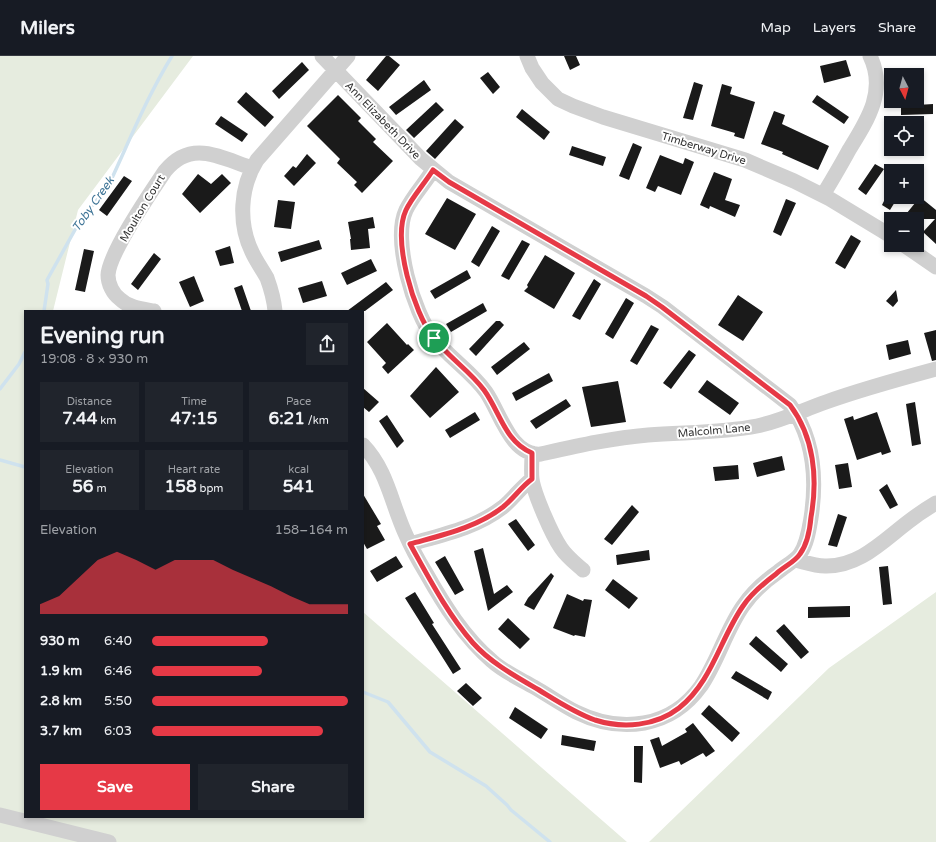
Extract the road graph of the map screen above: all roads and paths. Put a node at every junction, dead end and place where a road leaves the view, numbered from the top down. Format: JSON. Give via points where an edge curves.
{"nodes":[{"id":1,"x":322,"y":56,"type":"edge"},
{"id":2,"x":348,"y":56,"type":"edge"},
{"id":3,"x":526,"y":56,"type":"edge"},
{"id":4,"x":870,"y":56,"type":"edge"},
{"id":5,"x":335,"y":70,"type":"junction"},
{"id":6,"x":252,"y":168,"type":"junction"},
{"id":7,"x":433,"y":170,"type":"junction"},
{"id":8,"x":823,"y":195,"type":"junction"},
{"id":9,"x":884,"y":232,"type":"edge"},
{"id":10,"x":914,"y":252,"type":"edge"},
{"id":11,"x":936,"y":267,"type":"edge"},
{"id":12,"x":149,"y":310,"type":"edge"},
{"id":13,"x":275,"y":310,"type":"edge"},
{"id":14,"x":936,"y":369,"type":"edge"},
{"id":15,"x":796,"y":414,"type":"junction"},
{"id":16,"x":364,"y":446,"type":"edge"},
{"id":17,"x":532,"y":453,"type":"junction"},
{"id":18,"x":532,"y":479,"type":"junction"},
{"id":19,"x":936,"y":503,"type":"edge"},
{"id":20,"x":410,"y":544,"type":"junction"},
{"id":21,"x":794,"y":560,"type":"junction"},
{"id":22,"x":583,"y":570,"type":"dead end"},
{"id":23,"x":0,"y":815,"type":"edge"},
{"id":24,"x":109,"y":842,"type":"edge"}],
"edges":[{"from":1,"to":5,"type":"street","name":"Ann Elizabeth Drive"},
{"from":2,"to":5,"type":"street"},
{"from":3,"to":8,"type":"street","name":"Timberway Drive","via":[[542,83],[558,99],[603,117],[745,160]]},
{"from":4,"to":8,"type":"street","via":[[876,93],[869,117]]},
{"from":5,"to":6,"type":"street"},
{"from":5,"to":7,"type":"street","name":"Ann Elizabeth Drive"},
{"from":6,"to":12,"type":"street","name":"Moulton Court","via":[[210,154],[193,153],[172,162],[165,171],[119,246],[108,275],[111,289],[119,299],[134,307]]},
{"from":6,"to":13,"type":"street","via":[[243,198],[242,216],[245,234],[267,279]]},
{"from":7,"to":15,"type":"street","name":"Ann Elizabeth Drive","via":[[646,296],[790,405]]},
{"from":7,"to":17,"type":"street","via":[[406,210],[401,235],[404,262],[414,299],[427,329],[447,353],[476,379],[515,443]]},
{"from":8,"to":9,"type":"street","name":"Timberway Drive"},
{"from":10,"to":11,"type":"street"},
{"from":14,"to":15,"type":"street","name":"Malcolm Lane","via":[[863,389]]},
{"from":15,"to":17,"type":"street","name":"Malcolm Lane","via":[[779,421],[730,431],[612,439],[541,454]]},
{"from":15,"to":21,"type":"street","name":"Ann Elizabeth Drive","via":[[811,452],[814,489],[806,542]]},
{"from":16,"to":20,"type":"street","name":"Ann Elizabeth Drive","via":[[381,470]]},
{"from":17,"to":18,"type":"street"},
{"from":18,"to":20,"type":"street","via":[[487,519],[458,531]]},
{"from":18,"to":22,"type":"street","via":[[539,502],[561,548]]},
{"from":19,"to":21,"type":"street","via":[[862,557],[830,566]]},
{"from":20,"to":21,"type":"street","name":"Ann Elizabeth Drive","via":[[461,628],[492,661],[577,712],[595,720],[624,725],[644,724],[664,717],[688,700],[710,670],[743,605],[759,588]]},
{"from":23,"to":24,"type":"street"}]}
